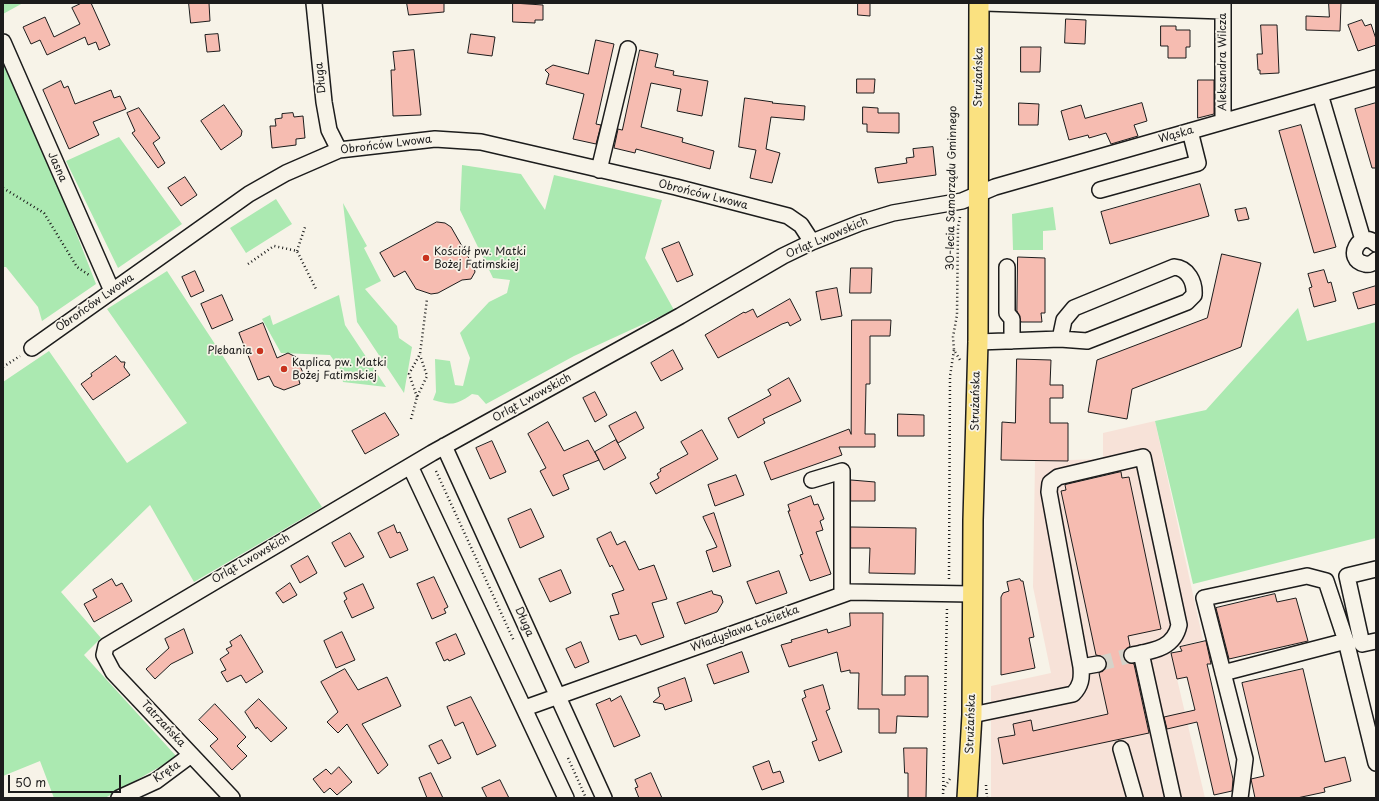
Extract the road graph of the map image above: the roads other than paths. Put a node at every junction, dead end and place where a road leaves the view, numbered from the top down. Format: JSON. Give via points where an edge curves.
{"nodes":[{"id":1,"x":314,"y":3,"type":"edge"},
{"id":2,"x":979,"y":3,"type":"edge"},
{"id":3,"x":985,"y":3,"type":"edge"},
{"id":4,"x":1223,"y":7,"type":"edge"},
{"id":5,"x":3,"y":42,"type":"edge"},
{"id":6,"x":628,"y":49,"type":"dead end"},
{"id":7,"x":1376,"y":78,"type":"edge"},
{"id":8,"x":1320,"y":94,"type":"junction"},
{"id":9,"x":1223,"y":121,"type":"junction"},
{"id":10,"x":1190,"y":131,"type":"junction"},
{"id":11,"x":340,"y":150,"type":"junction"},
{"id":12,"x":599,"y":170,"type":"junction"},
{"id":13,"x":1100,"y":190,"type":"dead end"},
{"id":14,"x":969,"y":197,"type":"junction"},
{"id":15,"x":812,"y":242,"type":"junction"},
{"id":16,"x":1369,"y":242,"type":"edge"},
{"id":17,"x":1376,"y":260,"type":"edge"},
{"id":18,"x":1007,"y":267,"type":"dead end"},
{"id":19,"x":112,"y":291,"type":"junction"},
{"id":20,"x":1060,"y":339,"type":"junction"},
{"id":21,"x":1012,"y":341,"type":"junction"},
{"id":22,"x":978,"y":342,"type":"junction"},
{"id":23,"x":32,"y":348,"type":"road end"},
{"id":24,"x":444,"y":446,"type":"junction"},
{"id":25,"x":410,"y":466,"type":"junction"},
{"id":26,"x":812,"y":480,"type":"dead end"},
{"id":27,"x":1376,"y":569,"type":"edge"},
{"id":28,"x":842,"y":594,"type":"junction"},
{"id":29,"x":972,"y":594,"type":"junction"},
{"id":30,"x":1346,"y":641,"type":"junction"},
{"id":31,"x":1376,"y":641,"type":"edge"},
{"id":32,"x":106,"y":646,"type":"joint"},
{"id":33,"x":1098,"y":664,"type":"tunnel mouth"},
{"id":34,"x":1081,"y":667,"type":"junction"},
{"id":35,"x":1222,"y":673,"type":"junction"},
{"id":36,"x":557,"y":697,"type":"junction"},
{"id":37,"x":525,"y":708,"type":"junction"},
{"id":38,"x":972,"y":715,"type":"junction"},
{"id":39,"x":1371,"y":718,"type":"edge"},
{"id":40,"x":1122,"y":749,"type":"dead end"},
{"id":41,"x":191,"y":755,"type":"junction"},
{"id":42,"x":1376,"y":763,"type":"edge"},
{"id":43,"x":119,"y":798,"type":"edge"},
{"id":44,"x":232,"y":798,"type":"edge"},
{"id":45,"x":566,"y":798,"type":"edge"},
{"id":46,"x":604,"y":798,"type":"edge"},
{"id":47,"x":967,"y":798,"type":"edge"},
{"id":48,"x":1135,"y":798,"type":"edge"},
{"id":49,"x":1173,"y":798,"type":"edge"},
{"id":50,"x":1240,"y":798,"type":"edge"}],
"edges":[{"from":1,"to":11,"type":"street","name":"Długa","via":[[324,102],[329,130]]},
{"from":2,"to":14,"type":"main road","name":"Strużańska"},
{"from":3,"to":4,"type":"street"},
{"from":4,"to":9,"type":"street","name":"Aleksandra Wilcza"},
{"from":5,"to":19,"type":"street","name":"Jasna"},
{"from":6,"to":12,"type":"street"},
{"from":7,"to":8,"type":"street","name":"Wąska"},
{"from":8,"to":9,"type":"street","name":"Wąska"},
{"from":8,"to":16,"type":"street"},
{"from":9,"to":10,"type":"street","name":"Wąska"},
{"from":10,"to":13,"type":"street","via":[[1198,163]]},
{"from":10,"to":14,"type":"street","name":"Wąska"},
{"from":11,"to":12,"type":"street","name":"Obrońców Lwowa","via":[[435,139],[481,142]]},
{"from":11,"to":19,"type":"street","name":"Obrońców Lwowa","via":[[286,173],[249,194]]},
{"from":12,"to":15,"type":"street","name":"Obrońców Lwowa","via":[[788,216],[801,225]]},
{"from":14,"to":15,"type":"street","name":"Orląt Lwowskich","via":[[893,213]]},
{"from":14,"to":22,"type":"main road","name":"Strużańska"},
{"from":15,"to":24,"type":"street","name":"Orląt Lwowskich"},
{"from":16,"to":17,"type":"street","via":[[1358,243],[1354,255],[1362,264]]},
{"from":18,"to":21,"type":"street","via":[[1007,313],[1012,319]]},
{"from":19,"to":23,"type":"street","name":"Obrońców Lwowa"},
{"from":20,"to":20,"type":"street","via":[[1087,341],[1187,302],[1194,295],[1194,287],[1182,267],[1174,267],[1074,308],[1064,320]]},
{"from":20,"to":21,"type":"street"},
{"from":21,"to":22,"type":"street"},
{"from":22,"to":29,"type":"main road","name":"Strużańska"},
{"from":24,"to":25,"type":"street","name":"Orląt Lwowskich"},
{"from":24,"to":36,"type":"street","name":"Długa"},
{"from":25,"to":32,"type":"street","name":"Orląt Lwowskich"},
{"from":25,"to":37,"type":"street"},
{"from":26,"to":28,"type":"street","via":[[842,471]]},
{"from":27,"to":31,"type":"street","via":[[1347,576],[1362,644]]},
{"from":28,"to":29,"type":"street","name":"Władysława Łokietka"},
{"from":28,"to":36,"type":"street","name":"Władysława Łokietka"},
{"from":29,"to":38,"type":"main road","name":"Strużańska"},
{"from":30,"to":35,"type":"street"},
{"from":30,"to":35,"type":"street","via":[[1326,582],[1307,576],[1204,598]]},
{"from":30,"to":39,"type":"street"},
{"from":32,"to":41,"type":"street","name":"Tatrzańska","via":[[104,655],[114,672]]},
{"from":33,"to":34,"type":"street"},
{"from":34,"to":38,"type":"street","via":[[1082,678],[1073,694]]},
{"from":34,"to":49,"type":"street","via":[[1049,492],[1050,483],[1058,477],[1143,457],[1178,631],[1170,644],[1158,650],[1137,654]]},
{"from":35,"to":50,"type":"street","via":[[1245,759]]},
{"from":36,"to":37,"type":"street","name":"Władysława Łokietka"},
{"from":36,"to":46,"type":"street","name":"Długa"},
{"from":37,"to":45,"type":"street"},
{"from":38,"to":47,"type":"main road","name":"Strużańska"},
{"from":39,"to":42,"type":"street"},
{"from":40,"to":48,"type":"street"},
{"from":41,"to":43,"type":"street","name":"Kręta","via":[[156,781]]},
{"from":41,"to":44,"type":"street","name":"Tatrzańska"}]}
